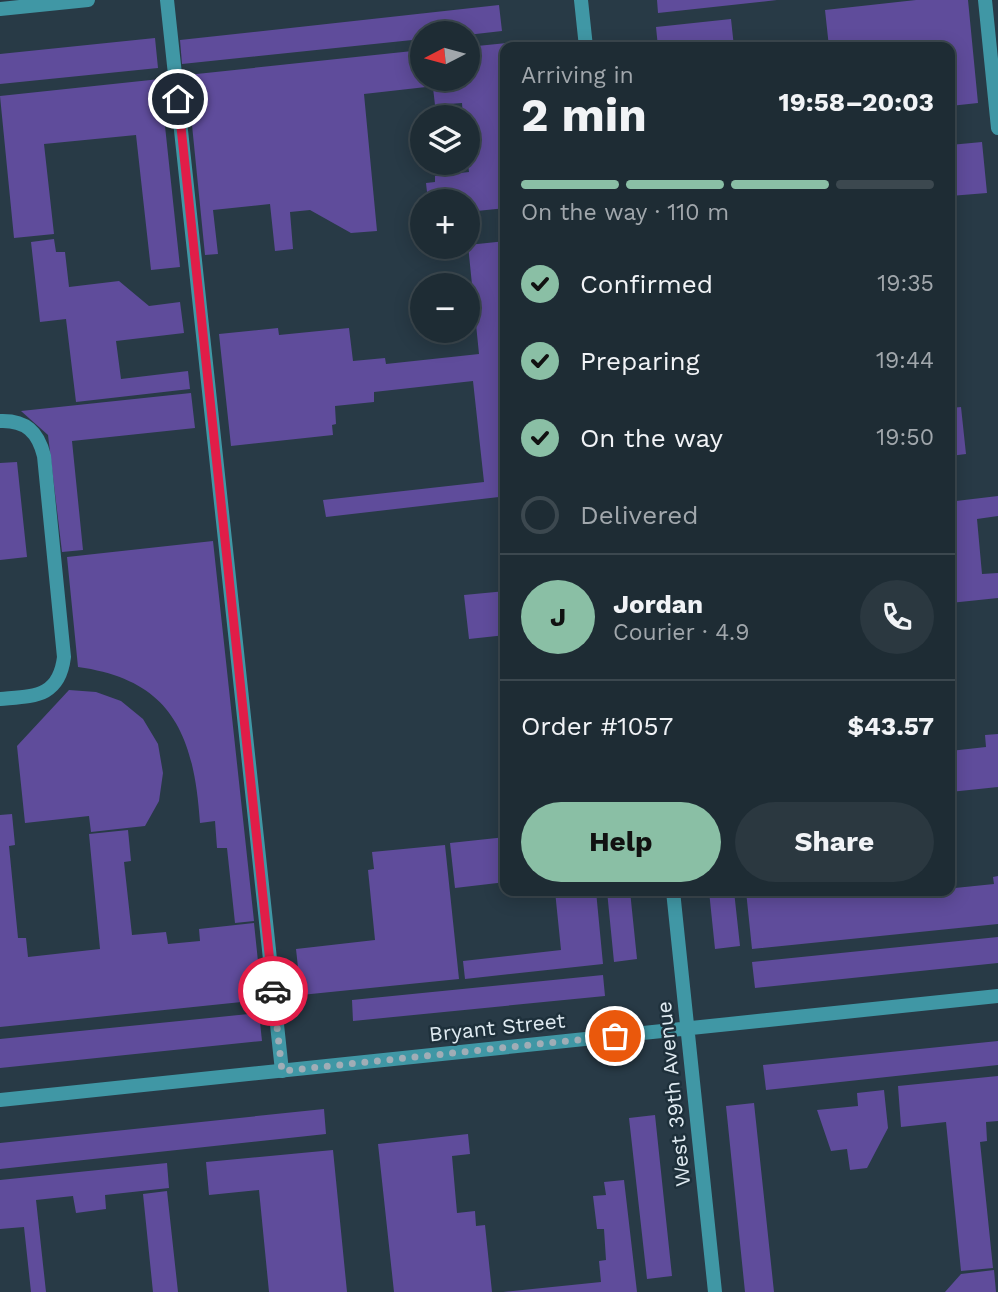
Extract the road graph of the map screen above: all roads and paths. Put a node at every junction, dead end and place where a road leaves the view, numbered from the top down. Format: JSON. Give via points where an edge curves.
{"nodes":[{"id":1,"x":88,"y":0,"type":"edge"},
{"id":2,"x":167,"y":0,"type":"edge"},
{"id":3,"x":581,"y":0,"type":"edge"},
{"id":4,"x":985,"y":0,"type":"edge"},
{"id":5,"x":0,"y":9,"type":"edge"},
{"id":6,"x":585,"y":42,"type":"edge"},
{"id":7,"x":998,"y":128,"type":"edge"},
{"id":8,"x":0,"y":421,"type":"edge"},
{"id":9,"x":0,"y":699,"type":"edge"},
{"id":10,"x":674,"y":896,"type":"edge"},
{"id":11,"x":998,"y":996,"type":"edge"},
{"id":12,"x":687,"y":1029,"type":"junction"},
{"id":13,"x":282,"y":1071,"type":"junction"},
{"id":14,"x":0,"y":1100,"type":"edge"},
{"id":15,"x":715,"y":1292,"type":"edge"}],
"edges":[{"from":1,"to":5,"type":"street"},
{"from":2,"to":13,"type":"street"},
{"from":3,"to":6,"type":"street"},
{"from":4,"to":7,"type":"street"},
{"from":8,"to":9,"type":"street","via":[[26,426],[41,443],[64,657],[57,682],[47,691]]},
{"from":10,"to":12,"type":"street","name":"West 39th Avenue"},
{"from":11,"to":12,"type":"street","name":"Bryant Street"},
{"from":12,"to":13,"type":"street","name":"Bryant Street"},
{"from":12,"to":15,"type":"street","name":"West 39th Avenue"},
{"from":13,"to":14,"type":"street","name":"Bryant Street"}]}
